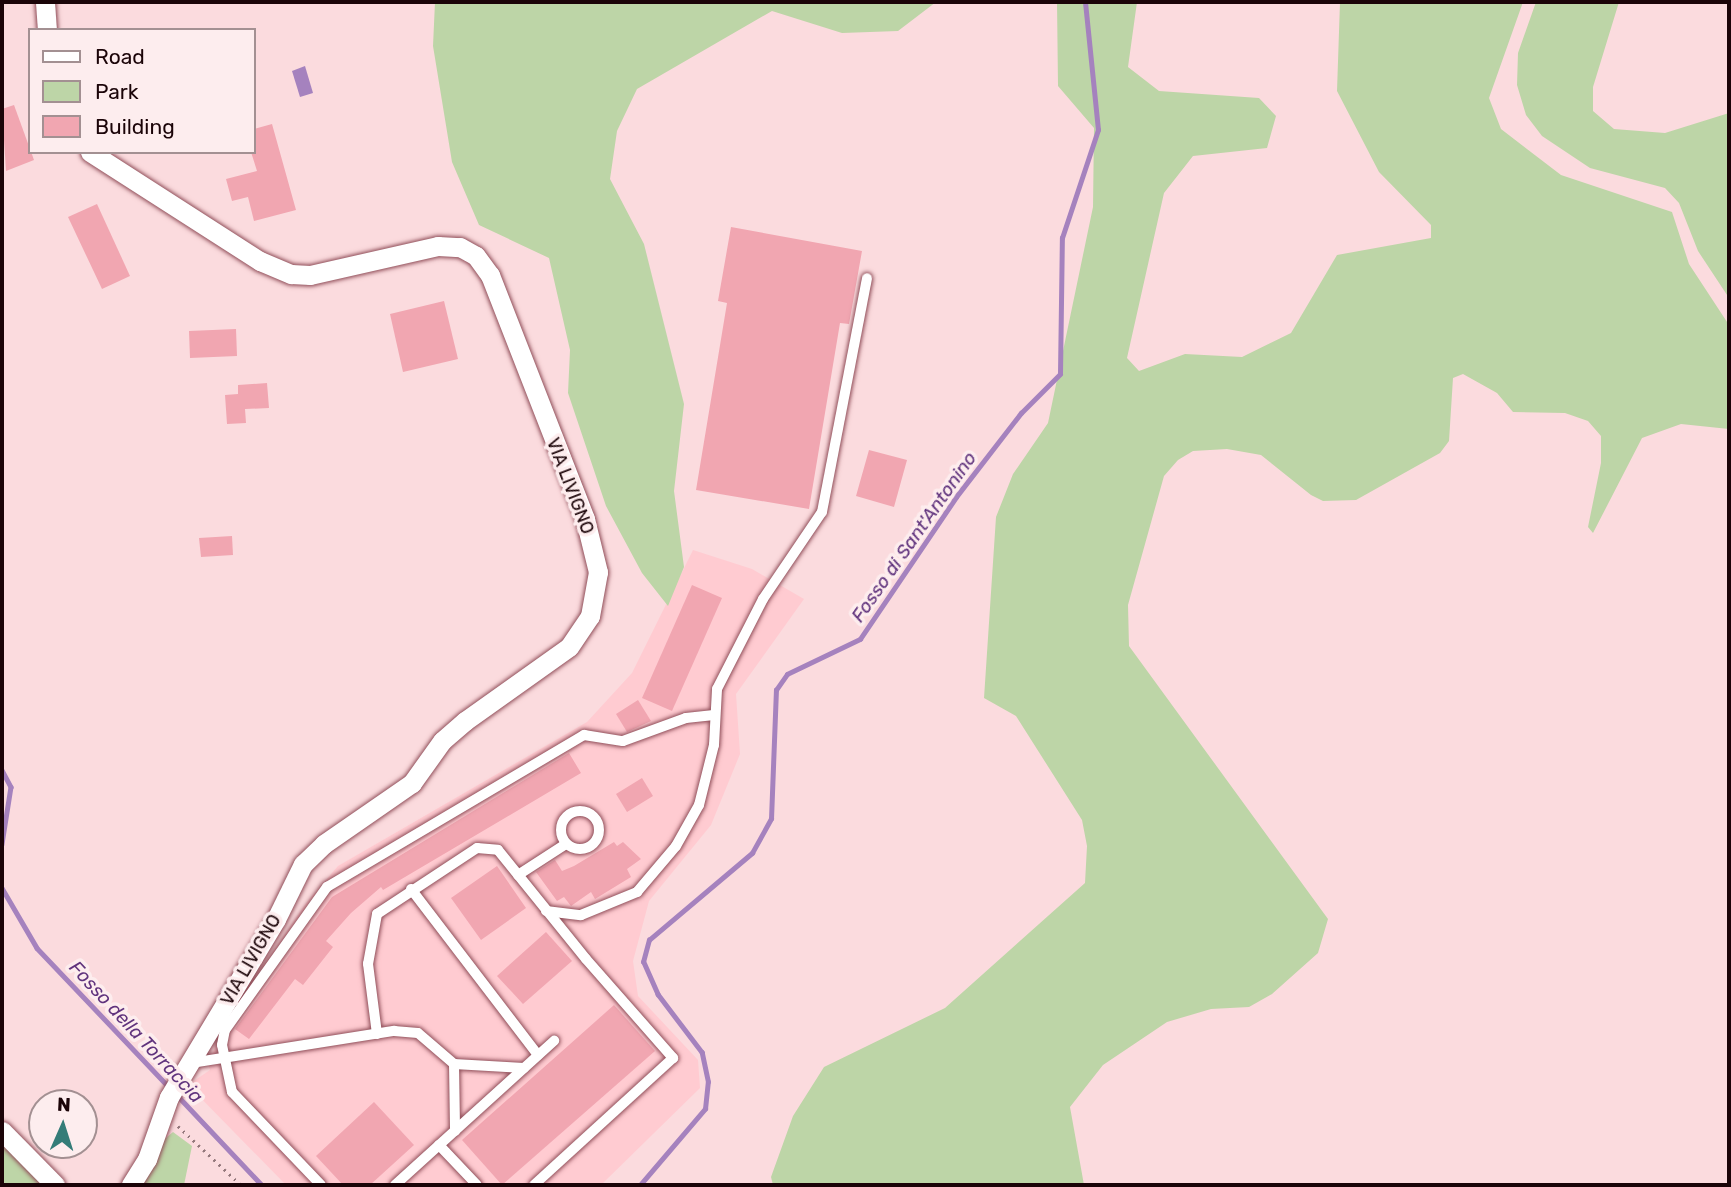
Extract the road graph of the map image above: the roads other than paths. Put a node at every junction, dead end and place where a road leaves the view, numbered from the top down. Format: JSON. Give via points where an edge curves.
{"nodes":[{"id":1,"x":46,"y":2,"type":"edge"},
{"id":2,"x":47,"y":28,"type":"edge"},
{"id":3,"x":93,"y":154,"type":"edge"},
{"id":4,"x":867,"y":278,"type":"dead end"},
{"id":5,"x":714,"y":715,"type":"junction"},
{"id":6,"x":566,"y":844,"type":"junction"},
{"id":7,"x":518,"y":875,"type":"junction"},
{"id":8,"x":411,"y":889,"type":"junction"},
{"id":9,"x":547,"y":911,"type":"junction"},
{"id":10,"x":377,"y":1034,"type":"junction"},
{"id":11,"x":554,"y":1041,"type":"dead end"},
{"id":12,"x":538,"y":1055,"type":"junction"},
{"id":13,"x":222,"y":1060,"type":"junction"},
{"id":14,"x":454,"y":1064,"type":"junction"},
{"id":15,"x":524,"y":1068,"type":"junction"},
{"id":16,"x":187,"y":1070,"type":"junction"},
{"id":17,"x":2,"y":1131,"type":"edge"},
{"id":18,"x":455,"y":1131,"type":"junction"},
{"id":19,"x":439,"y":1145,"type":"junction"},
{"id":20,"x":537,"y":1184,"type":"edge"},
{"id":21,"x":55,"y":1185,"type":"edge"},
{"id":22,"x":131,"y":1185,"type":"edge"},
{"id":23,"x":321,"y":1185,"type":"edge"},
{"id":24,"x":395,"y":1185,"type":"edge"},
{"id":25,"x":477,"y":1185,"type":"edge"}],
"edges":[{"from":1,"to":2,"type":"street"},
{"from":3,"to":16,"type":"street","name":"VIA LIVIGNO","via":[[260,261],[291,274],[310,275],[438,246],[460,247],[476,256],[490,275],[585,519],[598,572],[590,616],[569,647],[465,721],[442,741],[412,783],[308,857]]},
{"from":4,"to":5,"type":"lane","via":[[822,512],[762,599],[717,689]]},
{"from":5,"to":9,"type":"lane","via":[[714,745],[699,804],[654,875],[637,892],[605,909],[581,915]]},
{"from":5,"to":13,"type":"lane","via":[[686,718],[623,741],[583,735],[327,887],[225,1030]]},
{"from":6,"to":6,"type":"lane","via":[[583,849],[598,840],[600,825],[592,812],[581,809],[564,818],[561,835]]},
{"from":6,"to":7,"type":"lane"},
{"from":7,"to":8,"type":"lane","via":[[498,850],[477,848]]},
{"from":7,"to":9,"type":"lane"},
{"from":8,"to":10,"type":"lane","via":[[382,908],[372,926],[368,964]]},
{"from":8,"to":12,"type":"lane"},
{"from":9,"to":20,"type":"lane","via":[[673,1058]]},
{"from":10,"to":13,"type":"lane"},
{"from":10,"to":14,"type":"lane","via":[[418,1033]]},
{"from":11,"to":12,"type":"lane"},
{"from":12,"to":15,"type":"lane"},
{"from":13,"to":16,"type":"lane"},
{"from":13,"to":23,"type":"lane","via":[[232,1092]]},
{"from":14,"to":15,"type":"lane"},
{"from":14,"to":18,"type":"lane"},
{"from":15,"to":18,"type":"lane"},
{"from":16,"to":22,"type":"street","name":"VIA LIVIGNO","via":[[165,1105],[147,1159]]},
{"from":17,"to":21,"type":"street"},
{"from":18,"to":19,"type":"lane"},
{"from":19,"to":24,"type":"lane"},
{"from":19,"to":25,"type":"lane"}]}
